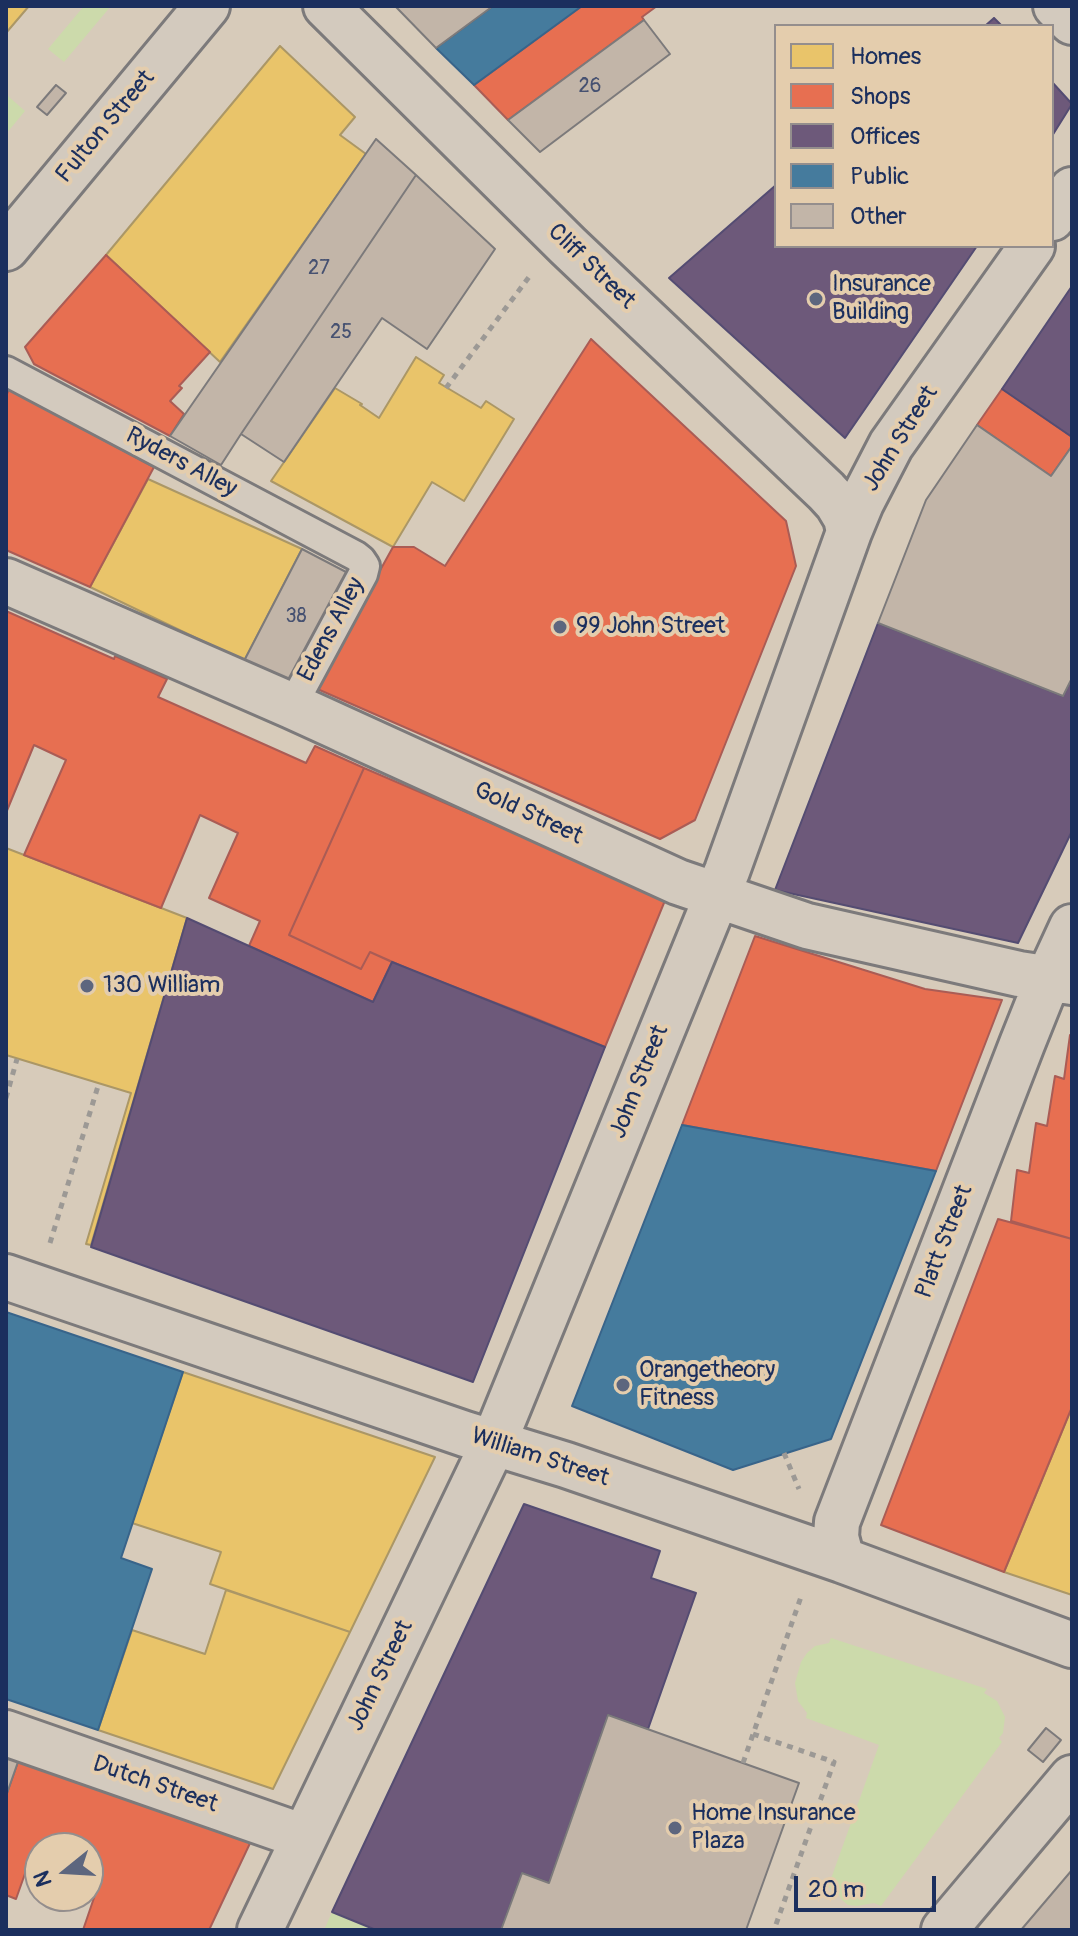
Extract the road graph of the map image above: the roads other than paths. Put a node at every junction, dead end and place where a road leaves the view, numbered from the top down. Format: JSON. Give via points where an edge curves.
{"nodes":[{"id":1,"x":207,"y":6,"type":"edge"},
{"id":2,"x":326,"y":6,"type":"edge"},
{"id":3,"x":1056,"y":6,"type":"edge"},
{"id":4,"x":1072,"y":22,"type":"edge"},
{"id":5,"x":1072,"y":190,"type":"edge"},
{"id":6,"x":1054,"y":215,"type":"edge"},
{"id":7,"x":6,"y":248,"type":"edge"},
{"id":8,"x":1031,"y":248,"type":"edge"},
{"id":9,"x":6,"y":371,"type":"edge"},
{"id":10,"x":849,"y":532,"type":"junction"},
{"id":11,"x":356,"y":556,"type":"joint"},
{"id":12,"x":6,"y":581,"type":"edge"},
{"id":13,"x":292,"y":706,"type":"junction"},
{"id":14,"x":717,"y":896,"type":"junction"},
{"id":15,"x":1072,"y":927,"type":"edge"},
{"id":16,"x":1060,"y":980,"type":"edge"},
{"id":17,"x":6,"y":1277,"type":"edge"},
{"id":18,"x":494,"y":1442,"type":"junction"},
{"id":19,"x":842,"y":1560,"type":"junction"},
{"id":20,"x":1072,"y":1645,"type":"edge"},
{"id":21,"x":6,"y":1733,"type":"edge"},
{"id":22,"x":1072,"y":1778,"type":"edge"},
{"id":23,"x":304,"y":1837,"type":"junction"},
{"id":24,"x":260,"y":1930,"type":"edge"},
{"id":25,"x":944,"y":1930,"type":"edge"}],
"edges":[{"from":1,"to":7,"type":"street","name":"Fulton Street"},
{"from":2,"to":10,"type":"street","name":"Cliff Street","via":[[588,266],[826,491],[846,518]]},
{"from":3,"to":4,"type":"street"},
{"from":5,"to":6,"type":"street"},
{"from":8,"to":10,"type":"street","name":"John Street","via":[[891,445]]},
{"from":9,"to":11,"type":"lane","name":"Ryders Alley"},
{"from":10,"to":14,"type":"street","name":"John Street"},
{"from":11,"to":13,"type":"lane","name":"Edens Alley","via":[[365,566],[363,574]]},
{"from":12,"to":13,"type":"street","name":"Gold Street"},
{"from":13,"to":14,"type":"street","name":"Gold Street"},
{"from":14,"to":16,"type":"street","name":"Gold Street","via":[[822,930]]},
{"from":14,"to":18,"type":"street","name":"John Street"},
{"from":15,"to":16,"type":"street","name":"Platt Street"},
{"from":16,"to":19,"type":"street","name":"Platt Street","via":[[837,1522]]},
{"from":17,"to":18,"type":"street","name":"William Street"},
{"from":18,"to":19,"type":"street","name":"William Street"},
{"from":18,"to":23,"type":"street","name":"John Street"},
{"from":19,"to":20,"type":"street","name":"William Street"},
{"from":21,"to":23,"type":"street","name":"Dutch Street"},
{"from":22,"to":25,"type":"street"},
{"from":23,"to":24,"type":"street","name":"John Street"}]}
